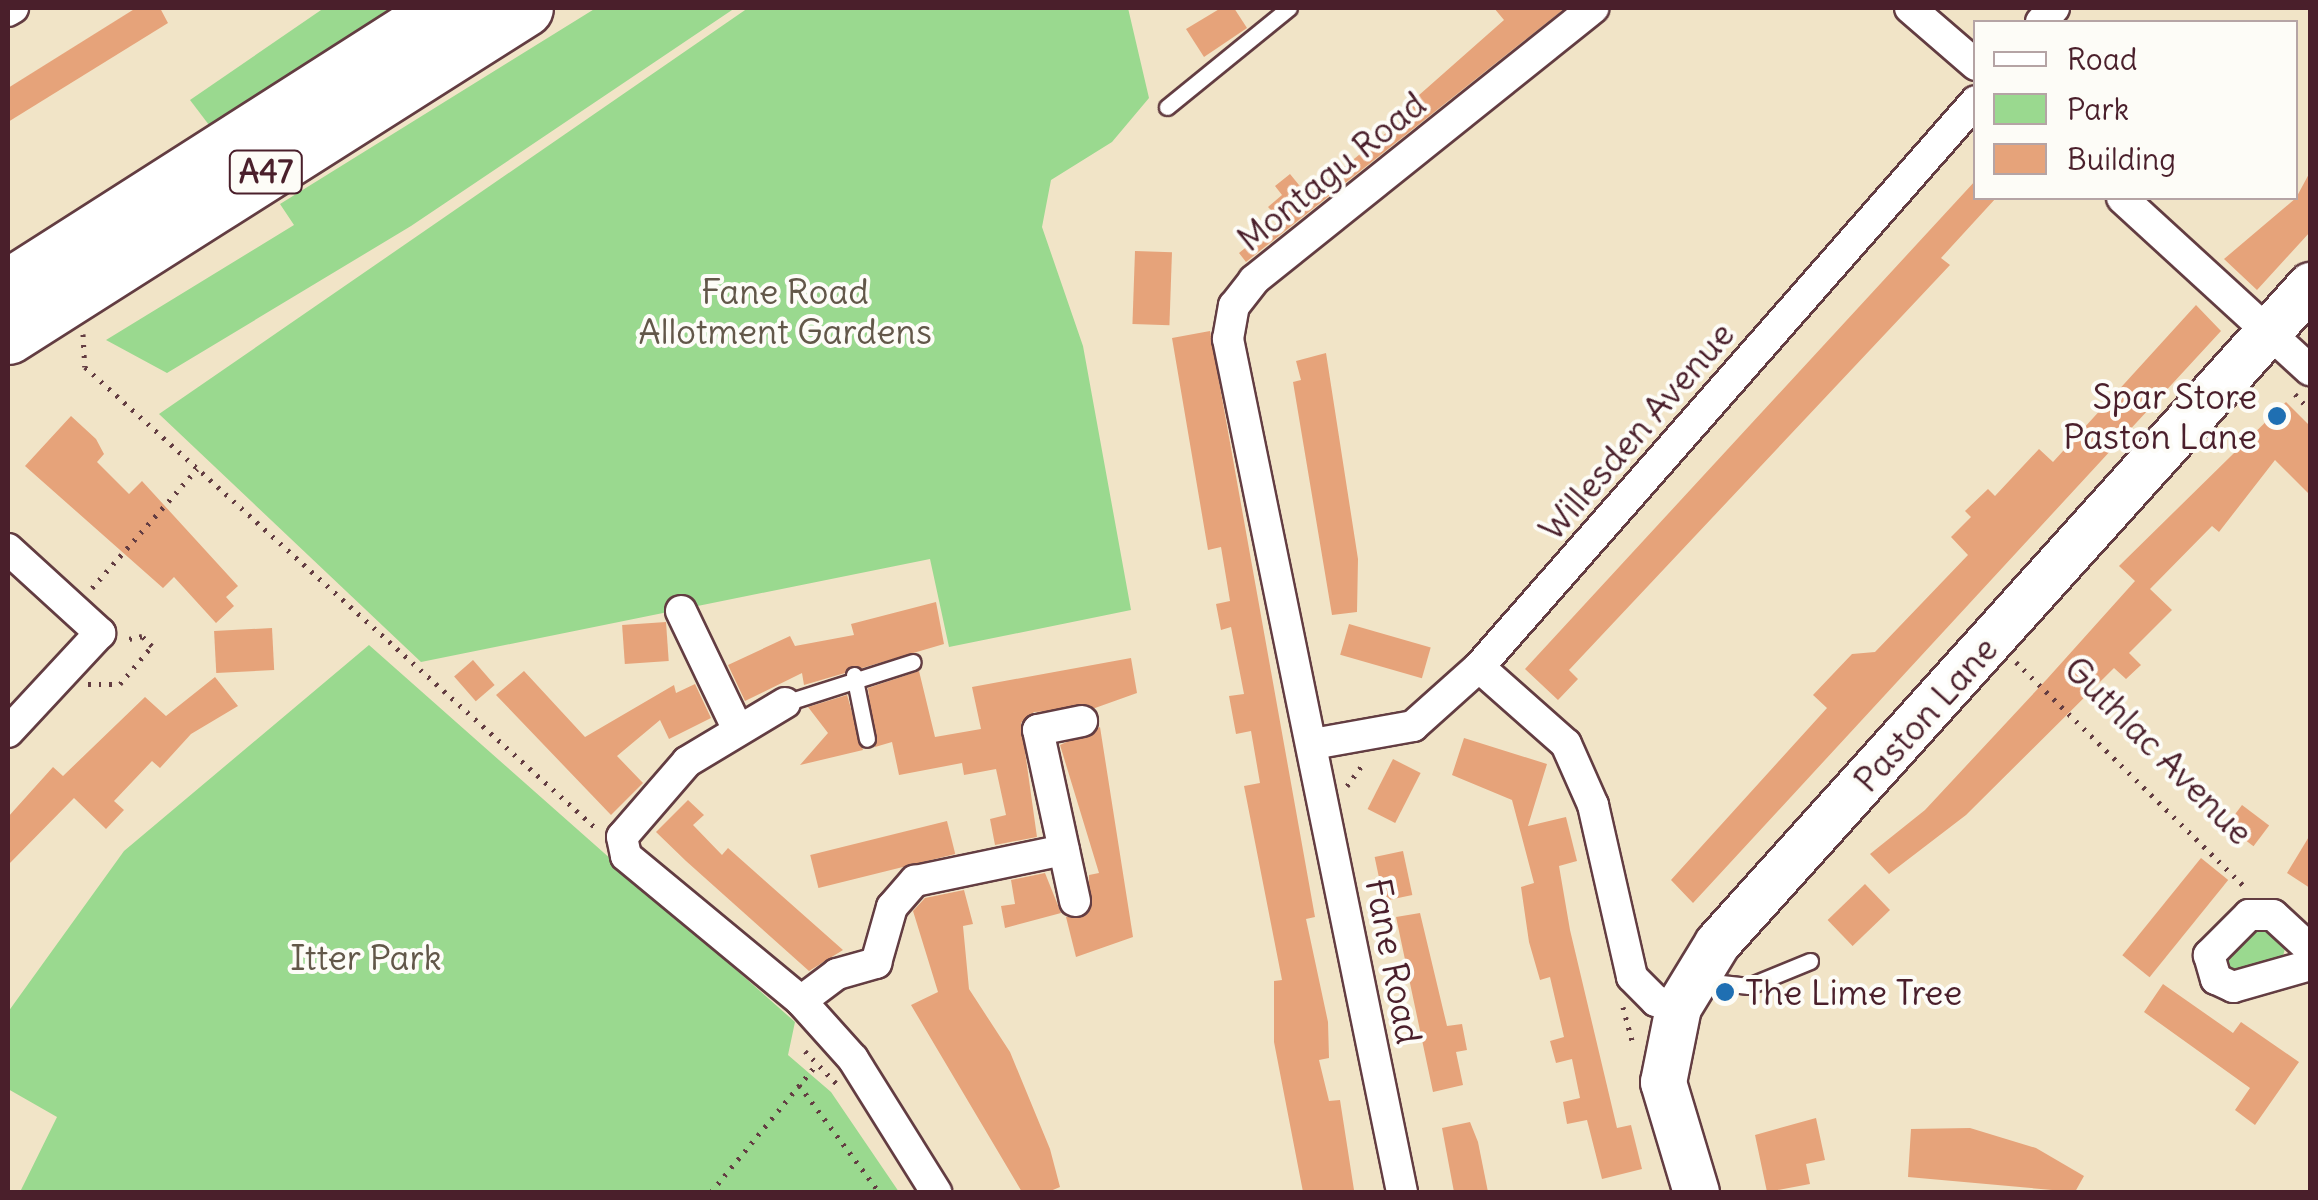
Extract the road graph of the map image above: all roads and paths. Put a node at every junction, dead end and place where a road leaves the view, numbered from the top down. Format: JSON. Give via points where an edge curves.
{"nodes":[{"id":1,"x":445,"y":8,"type":"edge"},
{"id":2,"x":525,"y":8,"type":"edge"},
{"id":3,"x":1289,"y":8,"type":"edge"},
{"id":4,"x":1594,"y":8,"type":"edge"},
{"id":5,"x":1910,"y":8,"type":"edge"},
{"id":6,"x":1973,"y":62,"type":"edge"},
{"id":7,"x":1973,"y":104,"type":"edge"},
{"id":8,"x":1166,"y":107,"type":"dead end"},
{"id":9,"x":2124,"y":200,"type":"edge"},
{"id":10,"x":2310,"y":285,"type":"edge"},
{"id":11,"x":8,"y":287,"type":"edge"},
{"id":12,"x":98,"y":322,"type":"dead end"},
{"id":13,"x":2269,"y":330,"type":"junction"},
{"id":14,"x":8,"y":336,"type":"edge"},
{"id":15,"x":2310,"y":370,"type":"edge"},
{"id":16,"x":197,"y":469,"type":"junction"},
{"id":17,"x":8,"y":549,"type":"edge"},
{"id":18,"x":74,"y":609,"type":"junction"},
{"id":19,"x":681,"y":611,"type":"dead end"},
{"id":20,"x":2009,"y":656,"type":"junction"},
{"id":21,"x":912,"y":662,"type":"dead end"},
{"id":22,"x":1478,"y":667,"type":"junction"},
{"id":23,"x":854,"y":675,"type":"junction"},
{"id":24,"x":784,"y":704,"type":"joint"},
{"id":25,"x":1082,"y":721,"type":"dead end"},
{"id":26,"x":738,"y":730,"type":"junction"},
{"id":27,"x":8,"y":732,"type":"edge"},
{"id":28,"x":867,"y":738,"type":"dead end"},
{"id":29,"x":1313,"y":744,"type":"junction"},
{"id":30,"x":1382,"y":754,"type":"dead end"},
{"id":31,"x":1343,"y":795,"type":"dead end"},
{"id":32,"x":610,"y":835,"type":"junction"},
{"id":33,"x":1064,"y":850,"type":"junction"},
{"id":34,"x":1074,"y":901,"type":"dead end"},
{"id":35,"x":2273,"y":914,"type":"junction"},
{"id":36,"x":2310,"y":948,"type":"edge"},
{"id":37,"x":1810,"y":960,"type":"dead end"},
{"id":38,"x":2310,"y":964,"type":"edge"},
{"id":39,"x":1686,"y":993,"type":"junction"},
{"id":40,"x":801,"y":1001,"type":"junction"},
{"id":41,"x":1622,"y":1002,"type":"dead end"},
{"id":42,"x":838,"y":1042,"type":"junction"},
{"id":43,"x":1636,"y":1056,"type":"dead end"},
{"id":44,"x":799,"y":1085,"type":"junction"},
{"id":45,"x":710,"y":1192,"type":"edge"},
{"id":46,"x":878,"y":1192,"type":"edge"},
{"id":47,"x":936,"y":1192,"type":"edge"},
{"id":48,"x":1402,"y":1192,"type":"edge"},
{"id":49,"x":1696,"y":1192,"type":"edge"}],
"edges":[{"from":1,"to":11,"type":"highway","number":"A47"},
{"from":2,"to":14,"type":"highway","number":"A47"},
{"from":3,"to":8,"type":"lane"},
{"from":4,"to":29,"type":"street","name":"Montagu Road","via":[[1254,280],[1234,306],[1232,375]]},
{"from":5,"to":6,"type":"street"},
{"from":7,"to":22,"type":"street","name":"Willesden Avenue"},
{"from":9,"to":13,"type":"street"},
{"from":10,"to":13,"type":"street","name":"Paston Lane"},
{"from":12,"to":16,"type":"path","via":[[83,332],[85,367]]},
{"from":13,"to":15,"type":"street"},
{"from":13,"to":20,"type":"street","name":"Paston Lane"},
{"from":16,"to":18,"type":"path"},
{"from":16,"to":32,"type":"path"},
{"from":17,"to":18,"type":"street"},
{"from":18,"to":27,"type":"street","via":[[100,633]]},
{"from":19,"to":26,"type":"street"},
{"from":20,"to":35,"type":"path","name":"Guthlac Avenue"},
{"from":20,"to":39,"type":"street","name":"Paston Lane"},
{"from":21,"to":23,"type":"lane"},
{"from":22,"to":29,"type":"street","name":"Willesden Avenue","via":[[1414,726]]},
{"from":22,"to":39,"type":"street","via":[[1566,744],[1593,805],[1632,977],[1656,1001]]},
{"from":23,"to":24,"type":"lane"},
{"from":23,"to":28,"type":"lane"},
{"from":24,"to":26,"type":"street"},
{"from":25,"to":33,"type":"street","via":[[1038,730]]},
{"from":26,"to":32,"type":"street","via":[[687,762]]},
{"from":29,"to":48,"type":"street","name":"Fane Road"},
{"from":30,"to":31,"type":"path"},
{"from":32,"to":40,"type":"street","via":[[626,856]]},
{"from":33,"to":34,"type":"street"},
{"from":33,"to":40,"type":"street","via":[[915,881],[892,908],[876,962],[837,974]]},
{"from":35,"to":36,"type":"street"},
{"from":35,"to":38,"type":"street","via":[[2249,915],[2218,936],[2210,955],[2216,979],[2251,984]]},
{"from":37,"to":39,"type":"lane","via":[[1749,986]]},
{"from":39,"to":49,"type":"street","name":"Paston Lane","via":[[1663,1082]]},
{"from":40,"to":42,"type":"street"},
{"from":41,"to":43,"type":"path"},
{"from":42,"to":44,"type":"path"},
{"from":42,"to":47,"type":"street"},
{"from":44,"to":45,"type":"path"},
{"from":44,"to":46,"type":"path"}]}
